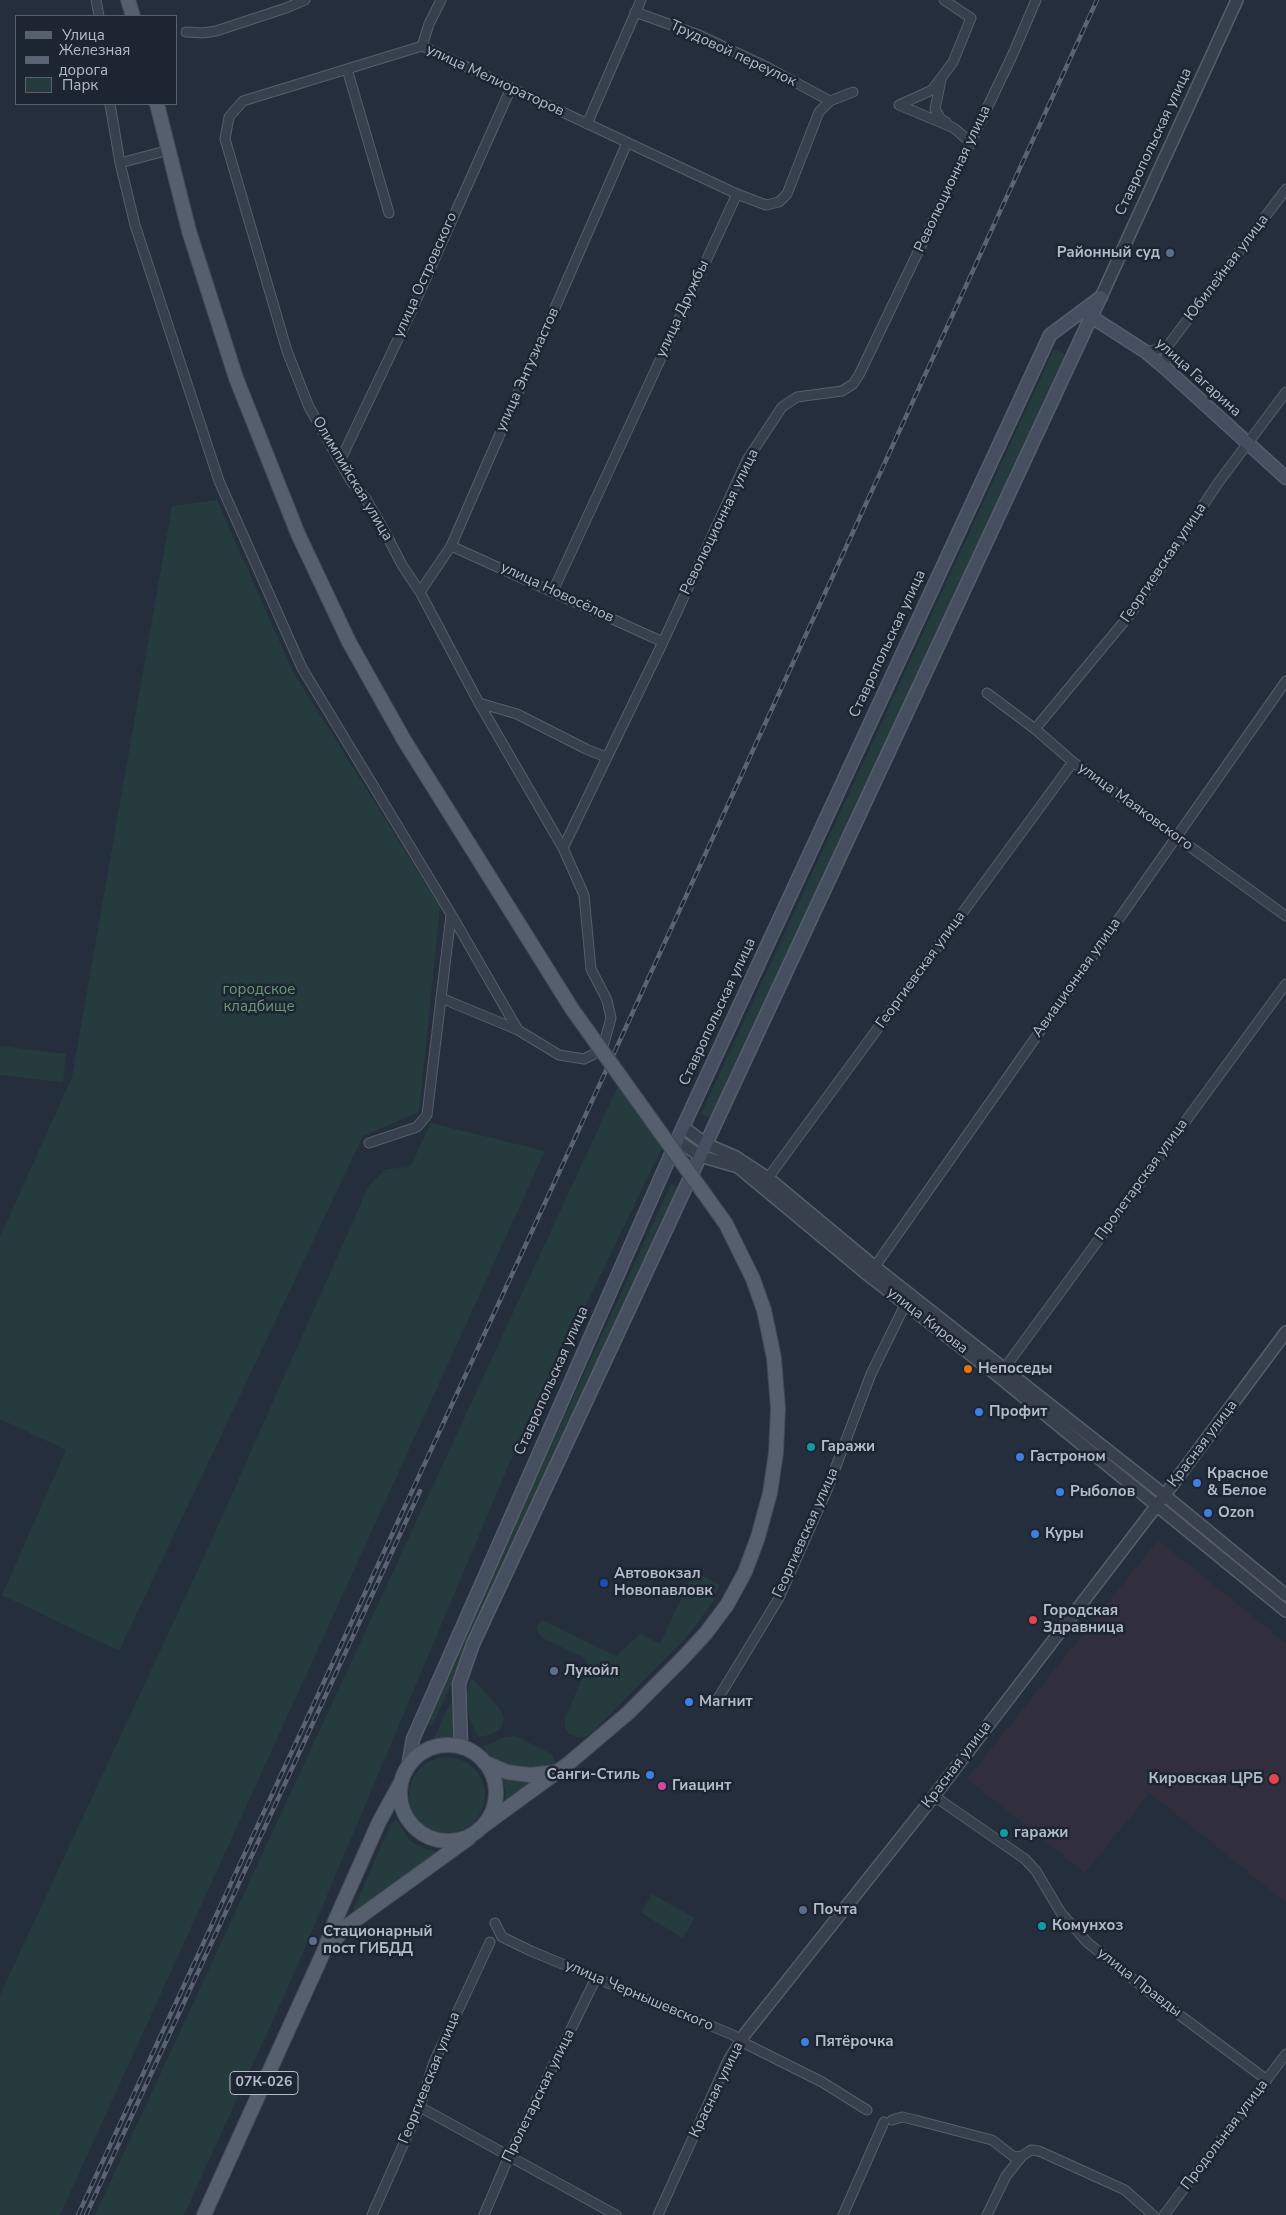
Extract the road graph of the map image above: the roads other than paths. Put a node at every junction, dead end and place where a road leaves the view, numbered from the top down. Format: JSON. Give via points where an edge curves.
{"nodes":[{"id":1,"x":96,"y":0,"type":"edge"},
{"id":2,"x":128,"y":0,"type":"edge"},
{"id":3,"x":305,"y":0,"type":"edge"},
{"id":4,"x":441,"y":0,"type":"edge"},
{"id":5,"x":641,"y":0,"type":"edge"},
{"id":6,"x":944,"y":0,"type":"edge"},
{"id":7,"x":1036,"y":0,"type":"edge"},
{"id":8,"x":1237,"y":0,"type":"edge"},
{"id":9,"x":635,"y":12,"type":"junction"},
{"id":10,"x":99,"y":15,"type":"edge"},
{"id":11,"x":133,"y":15,"type":"edge"},
{"id":12,"x":186,"y":32,"type":"dead end"},
{"id":13,"x":422,"y":46,"type":"junction"},
{"id":14,"x":347,"y":69,"type":"junction"},
{"id":15,"x":942,"y":79,"type":"junction"},
{"id":16,"x":511,"y":88,"type":"junction"},
{"id":17,"x":853,"y":92,"type":"dead end"},
{"id":18,"x":243,"y":101,"type":"joint"},
{"id":19,"x":830,"y":101,"type":"junction"},
{"id":20,"x":110,"y":105,"type":"edge"},
{"id":21,"x":157,"y":105,"type":"edge"},
{"id":22,"x":587,"y":124,"type":"junction"},
{"id":23,"x":954,"y":128,"type":"junction"},
{"id":24,"x":970,"y":142,"type":"junction"},
{"id":25,"x":627,"y":143,"type":"junction"},
{"id":26,"x":169,"y":150,"type":"junction"},
{"id":27,"x":120,"y":163,"type":"junction"},
{"id":28,"x":1286,"y":189,"type":"edge"},
{"id":29,"x":737,"y":194,"type":"junction"},
{"id":30,"x":389,"y":213,"type":"dead end"},
{"id":31,"x":1100,"y":297,"type":"joint"},
{"id":32,"x":1087,"y":314,"type":"junction"},
{"id":33,"x":1167,"y":347,"type":"junction"},
{"id":34,"x":1146,"y":352,"type":"junction"},
{"id":35,"x":1165,"y":368,"type":"junction"},
{"id":36,"x":1286,"y":392,"type":"edge"},
{"id":37,"x":1247,"y":444,"type":"junction"},
{"id":38,"x":340,"y":461,"type":"junction"},
{"id":39,"x":1286,"y":478,"type":"edge"},
{"id":40,"x":451,"y":546,"type":"junction"},
{"id":41,"x":553,"y":591,"type":"junction"},
{"id":42,"x":420,"y":592,"type":"junction"},
{"id":43,"x":663,"y":642,"type":"junction"},
{"id":44,"x":1286,"y":681,"type":"edge"},
{"id":45,"x":987,"y":693,"type":"dead end"},
{"id":46,"x":479,"y":702,"type":"junction"},
{"id":47,"x":1035,"y":729,"type":"junction"},
{"id":48,"x":606,"y":758,"type":"junction"},
{"id":49,"x":1073,"y":762,"type":"junction"},
{"id":50,"x":1175,"y":837,"type":"junction"},
{"id":51,"x":563,"y":848,"type":"junction"},
{"id":52,"x":451,"y":914,"type":"junction"},
{"id":53,"x":1286,"y":916,"type":"edge"},
{"id":54,"x":1286,"y":984,"type":"edge"},
{"id":55,"x":441,"y":998,"type":"junction"},
{"id":56,"x":518,"y":1030,"type":"junction"},
{"id":57,"x":683,"y":1127,"type":"junction"},
{"id":58,"x":677,"y":1140,"type":"junction"},
{"id":59,"x":369,"y":1143,"type":"dead end"},
{"id":60,"x":706,"y":1144,"type":"junction"},
{"id":61,"x":700,"y":1156,"type":"junction"},
{"id":62,"x":768,"y":1178,"type":"junction"},
{"id":63,"x":872,"y":1271,"type":"junction"},
{"id":64,"x":906,"y":1304,"type":"junction"},
{"id":65,"x":1286,"y":1332,"type":"edge"},
{"id":66,"x":1001,"y":1372,"type":"junction"},
{"id":67,"x":1165,"y":1496,"type":"junction"},
{"id":68,"x":1157,"y":1506,"type":"junction"},
{"id":69,"x":1286,"y":1595,"type":"edge"},
{"id":70,"x":1286,"y":1611,"type":"edge"},
{"id":71,"x":717,"y":1700,"type":"dead end"},
{"id":72,"x":461,"y":1747,"type":"junction"},
{"id":73,"x":484,"y":1762,"type":"junction"},
{"id":74,"x":408,"y":1767,"type":"junction"},
{"id":75,"x":558,"y":1772,"type":"junction"},
{"id":76,"x":401,"y":1782,"type":"junction"},
{"id":77,"x":934,"y":1796,"type":"junction"},
{"id":78,"x":478,"y":1830,"type":"junction"},
{"id":79,"x":495,"y":1923,"type":"dead end"},
{"id":80,"x":490,"y":1942,"type":"dead end"},
{"id":81,"x":324,"y":1951,"type":"junction"},
{"id":82,"x":596,"y":1978,"type":"junction"},
{"id":83,"x":741,"y":2039,"type":"junction"},
{"id":84,"x":1286,"y":2054,"type":"edge"},
{"id":85,"x":1267,"y":2080,"type":"junction"},
{"id":86,"x":420,"y":2107,"type":"junction"},
{"id":87,"x":867,"y":2110,"type":"dead end"},
{"id":88,"x":509,"y":2156,"type":"junction"},
{"id":89,"x":1022,"y":2156,"type":"junction"},
{"id":90,"x":204,"y":2215,"type":"edge"},
{"id":91,"x":372,"y":2215,"type":"edge"},
{"id":92,"x":484,"y":2215,"type":"edge"},
{"id":93,"x":616,"y":2215,"type":"edge"},
{"id":94,"x":658,"y":2215,"type":"edge"},
{"id":95,"x":843,"y":2215,"type":"edge"},
{"id":96,"x":987,"y":2215,"type":"edge"},
{"id":97,"x":1153,"y":2215,"type":"edge"},
{"id":98,"x":1164,"y":2215,"type":"edge"}],
"edges":[{"from":1,"to":10,"type":"street"},
{"from":2,"to":11,"type":"main road"},
{"from":3,"to":12,"type":"street","via":[[216,30]]},
{"from":4,"to":13,"type":"street"},
{"from":5,"to":9,"type":"street"},
{"from":6,"to":15,"type":"street","via":[[971,18],[953,62]]},
{"from":7,"to":24,"type":"street","name":"Революционная улица"},
{"from":8,"to":31,"type":"street","name":"Ставропольская улица"},
{"from":9,"to":19,"type":"street","name":"Трудовой переулок","via":[[699,35]]},
{"from":9,"to":22,"type":"street"},
{"from":13,"to":14,"type":"street","name":"улица Мелиораторов"},
{"from":13,"to":16,"type":"street","name":"улица Мелиораторов"},
{"from":14,"to":18,"type":"street","name":"улица Мелиораторов"},
{"from":14,"to":30,"type":"street"},
{"from":15,"to":23,"type":"street","via":[[935,109],[940,118]]},
{"from":15,"to":23,"type":"street","via":[[932,90],[899,105]]},
{"from":16,"to":22,"type":"street","name":"улица Мелиораторов"},
{"from":16,"to":38,"type":"street","name":"улица Островского"},
{"from":17,"to":19,"type":"street"},
{"from":18,"to":38,"type":"street","name":"Олимпийская улица","via":[[229,117],[225,139],[287,351],[309,407]]},
{"from":19,"to":29,"type":"street","via":[[819,112],[786,194],[779,202],[766,205]]},
{"from":20,"to":27,"type":"street"},
{"from":21,"to":26,"type":"main road"},
{"from":22,"to":25,"type":"street","name":"улица Мелиораторов"},
{"from":23,"to":24,"type":"street"},
{"from":24,"to":43,"type":"street","name":"Революционная улица","via":[[859,375],[842,391],[798,396],[782,407],[747,460]]},
{"from":25,"to":29,"type":"street","name":"улица Мелиораторов"},
{"from":25,"to":40,"type":"street","name":"улица Энтузиастов"},
{"from":26,"to":27,"type":"street"},
{"from":26,"to":75,"type":"main road","bridge":true,"via":[[189,231],[236,378],[298,534],[349,642],[404,740],[572,1009],[726,1224],[764,1310],[774,1358],[778,1408],[776,1454],[770,1493],[744,1572],[727,1605],[683,1658],[628,1713]]},
{"from":27,"to":52,"type":"street","via":[[135,225],[223,490],[302,668]]},
{"from":28,"to":33,"type":"street","name":"Юбилейная улица"},
{"from":29,"to":41,"type":"street","name":"улица Дружбы"},
{"from":31,"to":32,"type":"main road","name":"Ставропольская улица"},
{"from":32,"to":34,"type":"main road","name":"улица Гагарина"},
{"from":32,"to":57,"type":"main road","name":"Ставропольская улица","via":[[1050,335]]},
{"from":32,"to":60,"type":"main road","name":"Ставропольская улица"},
{"from":33,"to":34,"type":"street"},
{"from":33,"to":35,"type":"street"},
{"from":34,"to":35,"type":"main road","name":"улица Гагарина"},
{"from":35,"to":37,"type":"main road","name":"улица Гагарина"},
{"from":36,"to":37,"type":"street","name":"Георгиевская улица"},
{"from":37,"to":39,"type":"main road","name":"улица Гагарина"},
{"from":37,"to":47,"type":"street","name":"Георгиевская улица","via":[[1132,612]]},
{"from":38,"to":42,"type":"street","name":"Олимпийская улица"},
{"from":40,"to":41,"type":"street","name":"улица Новосёлов"},
{"from":40,"to":42,"type":"street","name":"улица Энтузиастов"},
{"from":41,"to":43,"type":"street","name":"улица Новосёлов"},
{"from":42,"to":46,"type":"street","name":"Олимпийская улица"},
{"from":43,"to":48,"type":"street","name":"Революционная улица"},
{"from":44,"to":50,"type":"street","name":"Авиационная улица"},
{"from":45,"to":47,"type":"street","name":"улица Маяковского"},
{"from":46,"to":48,"type":"street","via":[[517,714]]},
{"from":46,"to":51,"type":"street","name":"Олимпийская улица"},
{"from":47,"to":49,"type":"street","name":"улица Маяковского"},
{"from":48,"to":51,"type":"street","name":"Революционная улица"},
{"from":49,"to":50,"type":"street","name":"улица Маяковского"},
{"from":49,"to":62,"type":"street","name":"Георгиевская улица"},
{"from":50,"to":53,"type":"street","name":"улица Маяковского"},
{"from":50,"to":63,"type":"street","name":"Авиационная улица"},
{"from":51,"to":56,"type":"street","name":"Олимпийская улица","via":[[584,895],[591,969],[608,1000],[611,1018],[604,1043],[584,1059],[559,1055]]},
{"from":52,"to":55,"type":"street"},
{"from":52,"to":56,"type":"street"},
{"from":54,"to":66,"type":"street","name":"Пролетарская улица"},
{"from":55,"to":56,"type":"street"},
{"from":55,"to":59,"type":"street","via":[[427,1115],[417,1127]]},
{"from":57,"to":58,"type":"main road","name":"Ставропольская улица"},
{"from":57,"to":60,"type":"street","name":"улица Кирова"},
{"from":58,"to":61,"type":"street","name":"улица Кирова"},
{"from":58,"to":74,"type":"main road","name":"Ставропольская улица","via":[[413,1738]]},
{"from":60,"to":61,"type":"main road","name":"Ставропольская улица"},
{"from":60,"to":62,"type":"street","name":"улица Кирова","via":[[736,1156]]},
{"from":61,"to":63,"type":"street","name":"улица Кирова","via":[[738,1167]]},
{"from":61,"to":72,"type":"main road","name":"Ставропольская улица","via":[[472,1644],[460,1684]]},
{"from":62,"to":63,"type":"street","name":"улица Кирова"},
{"from":63,"to":64,"type":"street","name":"улица Кирова"},
{"from":63,"to":66,"type":"street","name":"улица Кирова"},
{"from":64,"to":66,"type":"street","name":"улица Кирова"},
{"from":64,"to":71,"type":"street","name":"Георгиевская улица","via":[[871,1374],[827,1490],[779,1598]]},
{"from":65,"to":67,"type":"street","name":"Красная улица"},
{"from":66,"to":67,"type":"street","name":"улица Кирова"},
{"from":66,"to":68,"type":"street","name":"улица Кирова"},
{"from":67,"to":68,"type":"street","name":"Красная улица"},
{"from":67,"to":69,"type":"street","name":"улица Кирова"},
{"from":68,"to":70,"type":"street","name":"улица Кирова"},
{"from":68,"to":77,"type":"street","name":"Красная улица"},
{"from":72,"to":73,"type":"main road"},
{"from":72,"to":74,"type":"main road","via":[[443,1746],[425,1751]]},
{"from":73,"to":75,"type":"main road","via":[[507,1772]]},
{"from":73,"to":78,"type":"main road","via":[[496,1787],[495,1801],[491,1814]]},
{"from":74,"to":76,"type":"main road"},
{"from":75,"to":78,"type":"main road"},
{"from":76,"to":78,"type":"main road","via":[[400,1795],[407,1819],[425,1836],[450,1842],[462,1840]]},
{"from":76,"to":81,"type":"main road","number":"07К-026","via":[[379,1822]]},
{"from":77,"to":83,"type":"street","name":"Красная улица"},
{"from":77,"to":85,"type":"street","name":"улица Правды","via":[[1025,1859],[1036,1871],[1061,1914],[1088,1943]]},
{"from":78,"to":81,"type":"main road","number":"07К-026","via":[[462,1845],[347,1926]]},
{"from":79,"to":82,"type":"street","name":"улица Чернышевского","via":[[502,1936]]},
{"from":80,"to":86,"type":"street","name":"Георгиевская улица","via":[[434,2062]]},
{"from":81,"to":90,"type":"main road","number":"07К-026"},
{"from":82,"to":83,"type":"street","name":"улица Чернышевского"},
{"from":82,"to":88,"type":"street","name":"Пролетарская улица"},
{"from":83,"to":87,"type":"street","name":"улица Чернышевского"},
{"from":83,"to":94,"type":"street","name":"Красная улица","via":[[728,2060]]},
{"from":84,"to":85,"type":"street","name":"Продольная улица"},
{"from":85,"to":98,"type":"street","name":"Продольная улица"},
{"from":86,"to":88,"type":"street"},
{"from":86,"to":91,"type":"street","name":"Георгиевская улица"},
{"from":88,"to":92,"type":"street","name":"Пролетарская улица"},
{"from":88,"to":93,"type":"street"},
{"from":89,"to":95,"type":"street","via":[[1014,2157],[992,2140],[902,2117],[888,2121]]},
{"from":89,"to":96,"type":"street","via":[[1006,2176]]},
{"from":89,"to":97,"type":"street","via":[[1031,2150],[1039,2151],[1125,2190]]}]}
